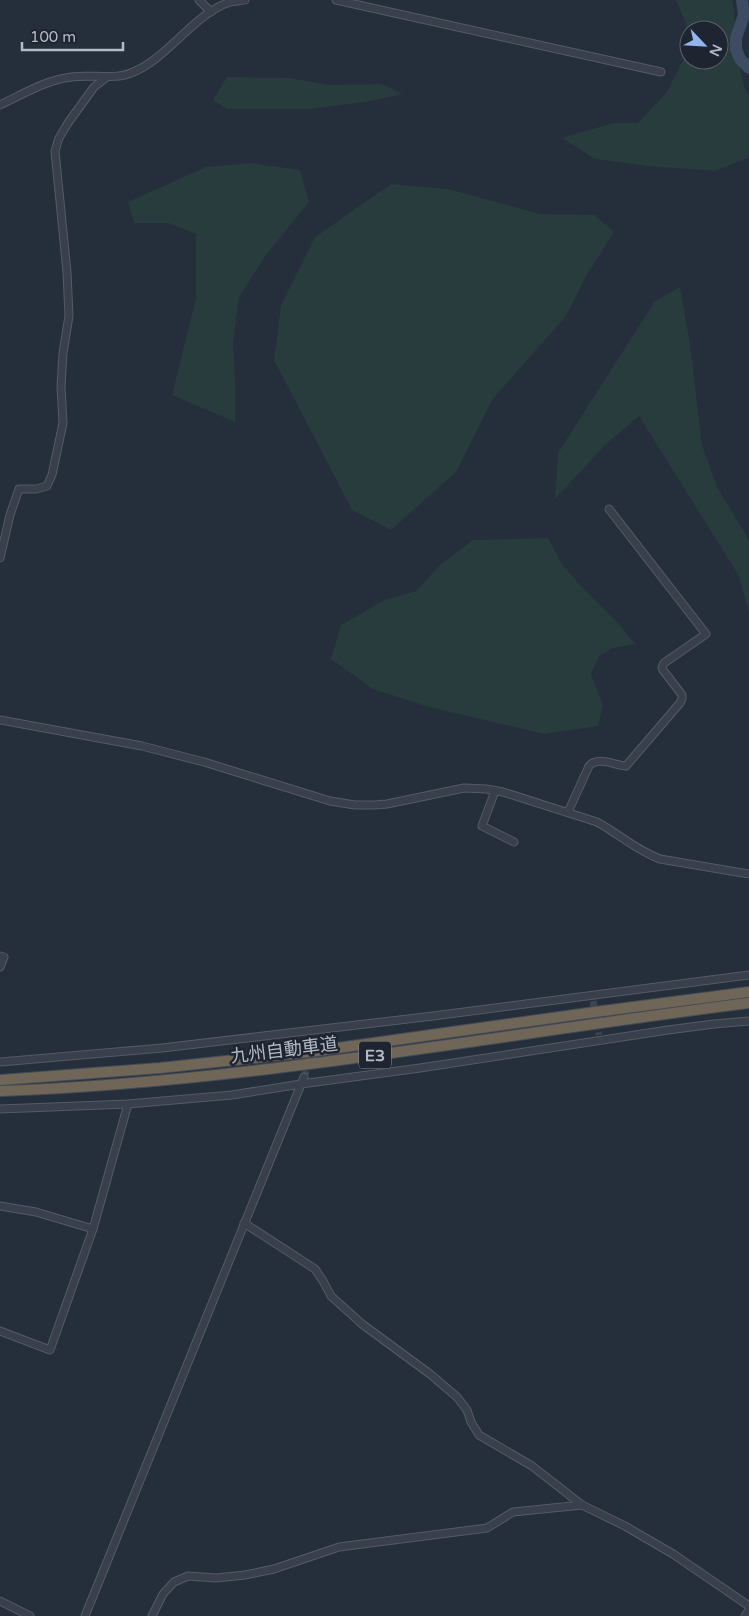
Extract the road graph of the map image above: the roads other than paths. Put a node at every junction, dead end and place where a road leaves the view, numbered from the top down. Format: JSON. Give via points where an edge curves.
{"nodes":[{"id":1,"x":199,"y":0,"type":"edge"},
{"id":2,"x":245,"y":0,"type":"edge"},
{"id":3,"x":336,"y":0,"type":"edge"},
{"id":4,"x":211,"y":12,"type":"junction"},
{"id":5,"x":661,"y":72,"type":"dead end"},
{"id":6,"x":107,"y":77,"type":"junction"},
{"id":7,"x":0,"y":105,"type":"edge"},
{"id":8,"x":609,"y":508,"type":"dead end"},
{"id":9,"x":0,"y":558,"type":"edge"},
{"id":10,"x":0,"y":720,"type":"edge"},
{"id":11,"x":495,"y":791,"type":"junction"},
{"id":12,"x":568,"y":812,"type":"junction"},
{"id":13,"x":514,"y":842,"type":"dead end"},
{"id":14,"x":749,"y":874,"type":"edge"},
{"id":15,"x":0,"y":956,"type":"edge"},
{"id":16,"x":0,"y":967,"type":"edge"},
{"id":17,"x":749,"y":975,"type":"edge"},
{"id":18,"x":749,"y":992,"type":"edge"},
{"id":19,"x":749,"y":1003,"type":"edge"},
{"id":20,"x":749,"y":1021,"type":"edge"},
{"id":21,"x":322,"y":1029,"type":"junction"},
{"id":22,"x":320,"y":1037,"type":"tunnel mouth"},
{"id":23,"x":0,"y":1062,"type":"edge"},
{"id":24,"x":0,"y":1080,"type":"edge"},
{"id":25,"x":302,"y":1080,"type":"junction"},
{"id":26,"x":0,"y":1091,"type":"edge"},
{"id":27,"x":128,"y":1104,"type":"junction"},
{"id":28,"x":0,"y":1109,"type":"edge"},
{"id":29,"x":0,"y":1206,"type":"edge"},
{"id":30,"x":244,"y":1223,"type":"junction"},
{"id":31,"x":93,"y":1229,"type":"junction"},
{"id":32,"x":0,"y":1331,"type":"edge"},
{"id":33,"x":582,"y":1505,"type":"junction"},
{"id":34,"x":0,"y":1601,"type":"edge"},
{"id":35,"x":749,"y":1606,"type":"edge"},
{"id":36,"x":749,"y":1610,"type":"edge"},
{"id":37,"x":30,"y":1616,"type":"edge"},
{"id":38,"x":85,"y":1616,"type":"edge"},
{"id":39,"x":152,"y":1616,"type":"edge"},
{"id":40,"x":745,"y":1616,"type":"edge"}],
"edges":[{"from":1,"to":4,"type":"street"},
{"from":2,"to":4,"type":"street","via":[[231,2]]},
{"from":3,"to":5,"type":"street"},
{"from":4,"to":6,"type":"street","via":[[142,68],[130,74]]},
{"from":6,"to":7,"type":"street","via":[[70,76],[50,81]]},
{"from":6,"to":9,"type":"street","via":[[94,87],[68,123],[55,151],[69,316],[61,387],[63,423],[47,486],[36,490],[19,489]]},
{"from":8,"to":12,"type":"street","via":[[706,634],[662,667],[682,695],[680,703],[626,766],[593,762]]},
{"from":10,"to":11,"type":"street","via":[[142,746],[348,804],[387,804],[464,788]]},
{"from":11,"to":12,"type":"street"},
{"from":11,"to":13,"type":"street","via":[[482,826]]},
{"from":12,"to":14,"type":"street","via":[[611,829],[635,847],[660,859]]},
{"from":15,"to":16,"type":"street","via":[[4,957]]},
{"from":17,"to":21,"type":"street","via":[[593,998]]},
{"from":18,"to":24,"type":"highway","name":"九州自動車道","number":"E3","via":[[309,1052]]},
{"from":19,"to":26,"type":"highway","name":"九州自動車道","number":"E3","via":[[269,1068]]},
{"from":20,"to":25,"type":"street","via":[[599,1038],[420,1068]]},
{"from":21,"to":22,"type":"street"},
{"from":21,"to":23,"type":"street","via":[[162,1048]]},
{"from":25,"to":27,"type":"street","via":[[232,1095]]},
{"from":25,"to":30,"type":"street"},
{"from":27,"to":28,"type":"street"},
{"from":27,"to":31,"type":"street"},
{"from":29,"to":31,"type":"street","via":[[36,1212]]},
{"from":30,"to":33,"type":"street","via":[[315,1269],[331,1296],[362,1324],[457,1397],[479,1435],[532,1466]]},
{"from":30,"to":38,"type":"street"},
{"from":31,"to":32,"type":"street","via":[[50,1350]]},
{"from":33,"to":35,"type":"street","via":[[650,1540]]},
{"from":33,"to":39,"type":"street","via":[[513,1512],[487,1528],[339,1547],[274,1569],[245,1575],[188,1576],[174,1582],[163,1594]]},
{"from":34,"to":37,"type":"street"},
{"from":36,"to":40,"type":"street"}]}
